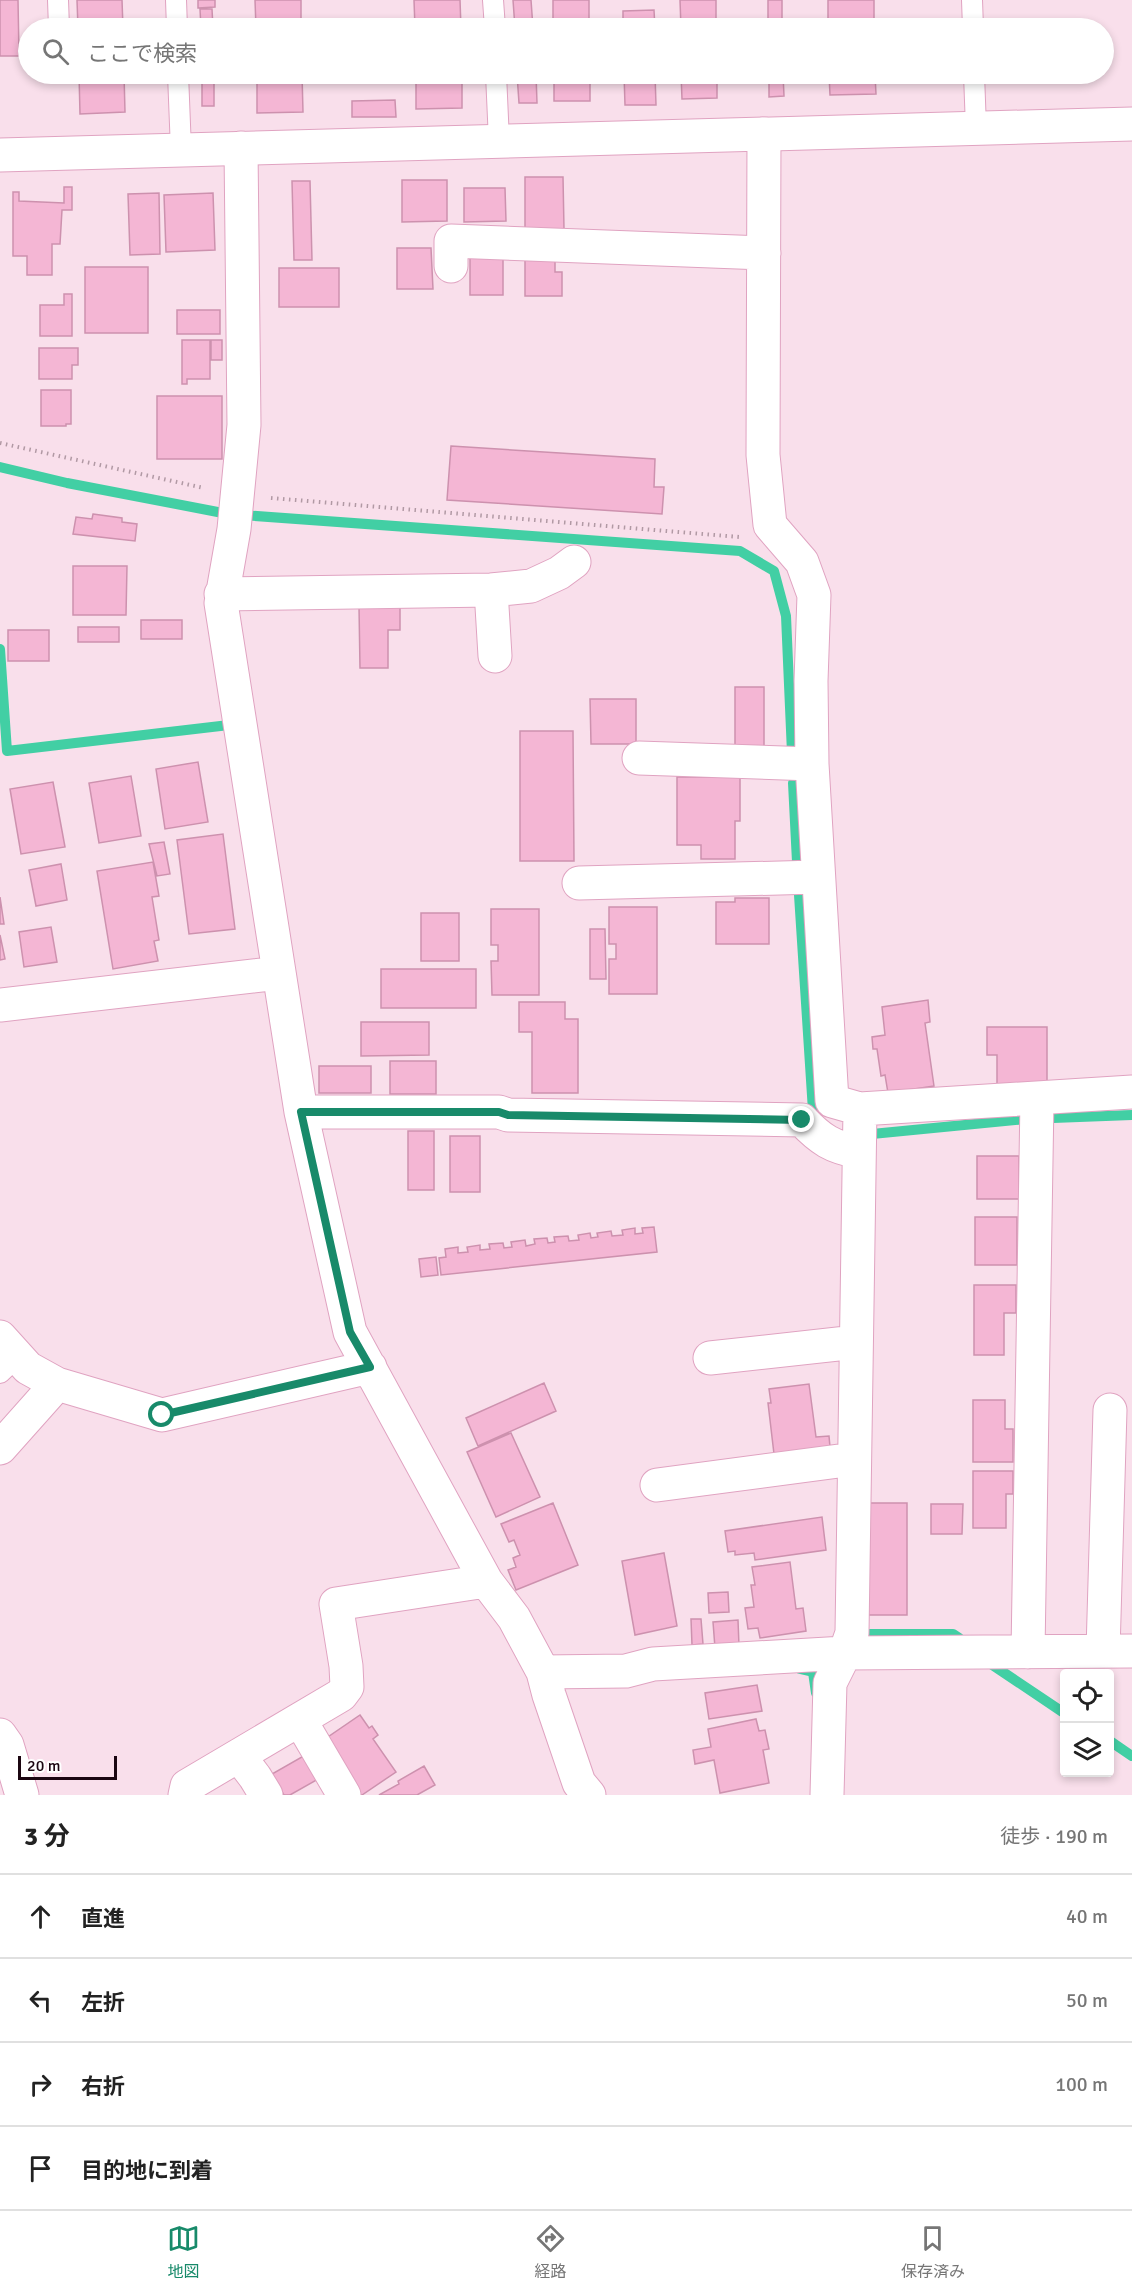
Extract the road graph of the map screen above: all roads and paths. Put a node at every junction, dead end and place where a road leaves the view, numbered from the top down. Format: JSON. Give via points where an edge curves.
{"nodes":[{"id":1,"x":58,"y":0,"type":"edge"},
{"id":2,"x":176,"y":0,"type":"edge"},
{"id":3,"x":494,"y":0,"type":"edge"},
{"id":4,"x":972,"y":0,"type":"edge"},
{"id":5,"x":59,"y":18,"type":"edge"},
{"id":6,"x":177,"y":18,"type":"edge"},
{"id":7,"x":495,"y":18,"type":"edge"},
{"id":8,"x":973,"y":18,"type":"edge"},
{"id":9,"x":178,"y":84,"type":"edge"},
{"id":10,"x":496,"y":84,"type":"edge"},
{"id":11,"x":974,"y":84,"type":"edge"},
{"id":12,"x":1132,"y":124,"type":"edge"},
{"id":13,"x":976,"y":128,"type":"junction"},
{"id":14,"x":764,"y":134,"type":"junction"},
{"id":15,"x":499,"y":141,"type":"junction"},
{"id":16,"x":241,"y":148,"type":"junction"},
{"id":17,"x":181,"y":150,"type":"junction"},
{"id":18,"x":0,"y":155,"type":"edge"},
{"id":19,"x":764,"y":253,"type":"junction"},
{"id":20,"x":451,"y":266,"type":"dead end"},
{"id":21,"x":0,"y":443,"type":"edge"},
{"id":22,"x":236,"y":508,"type":"junction"},
{"id":23,"x":787,"y":542,"type":"junction"},
{"id":24,"x":574,"y":562,"type":"dead end"},
{"id":25,"x":491,"y":590,"type":"junction"},
{"id":26,"x":221,"y":594,"type":"junction"},
{"id":27,"x":495,"y":656,"type":"dead end"},
{"id":28,"x":639,"y":758,"type":"dead end"},
{"id":29,"x":812,"y":764,"type":"junction"},
{"id":30,"x":817,"y":877,"type":"junction"},
{"id":31,"x":579,"y":883,"type":"dead end"},
{"id":32,"x":279,"y":973,"type":"junction"},
{"id":33,"x":0,"y":1005,"type":"edge"},
{"id":34,"x":1132,"y":1092,"type":"edge"},
{"id":35,"x":1037,"y":1099,"type":"junction"},
{"id":36,"x":860,"y":1109,"type":"junction"},
{"id":37,"x":301,"y":1112,"type":"junction"},
{"id":38,"x":859,"y":1152,"type":"junction"},
{"id":39,"x":856,"y":1342,"type":"junction"},
{"id":40,"x":6,"y":1355,"type":"edge"},
{"id":41,"x":710,"y":1358,"type":"dead end"},
{"id":42,"x":370,"y":1367,"type":"junction"},
{"id":43,"x":57,"y":1384,"type":"junction"},
{"id":44,"x":1110,"y":1410,"type":"dead end"},
{"id":45,"x":0,"y":1448,"type":"edge"},
{"id":46,"x":854,"y":1459,"type":"junction"},
{"id":47,"x":657,"y":1485,"type":"dead end"},
{"id":48,"x":486,"y":1581,"type":"junction"},
{"id":49,"x":1118,"y":1651,"type":"edge"},
{"id":50,"x":1028,"y":1652,"type":"junction"},
{"id":51,"x":845,"y":1653,"type":"junction"},
{"id":52,"x":543,"y":1672,"type":"junction"},
{"id":53,"x":300,"y":1720,"type":"junction"},
{"id":54,"x":0,"y":1735,"type":"edge"},
{"id":55,"x":239,"y":1756,"type":"junction"},
{"id":56,"x":22,"y":1795,"type":"edge"},
{"id":57,"x":185,"y":1795,"type":"edge"},
{"id":58,"x":266,"y":1795,"type":"edge"},
{"id":59,"x":344,"y":1795,"type":"edge"},
{"id":60,"x":589,"y":1795,"type":"edge"},
{"id":61,"x":827,"y":1795,"type":"edge"}],
"edges":[{"from":1,"to":5,"type":"lane"},
{"from":2,"to":6,"type":"lane"},
{"from":3,"to":7,"type":"lane"},
{"from":4,"to":8,"type":"lane"},
{"from":9,"to":17,"type":"lane"},
{"from":10,"to":15,"type":"lane"},
{"from":11,"to":13,"type":"lane"},
{"from":12,"to":13,"type":"street"},
{"from":13,"to":14,"type":"street"},
{"from":14,"to":15,"type":"street"},
{"from":14,"to":19,"type":"street"},
{"from":15,"to":16,"type":"street"},
{"from":16,"to":17,"type":"street"},
{"from":16,"to":22,"type":"street","via":[[244,425]]},
{"from":17,"to":18,"type":"street"},
{"from":19,"to":20,"type":"street","via":[[585,259],[451,240]]},
{"from":19,"to":23,"type":"street","via":[[763,455],[771,525]]},
{"from":21,"to":22,"type":"path"},
{"from":22,"to":23,"type":"path"},
{"from":22,"to":26,"type":"street"},
{"from":23,"to":29,"type":"street","via":[[802,562],[814,595]]},
{"from":24,"to":25,"type":"street","via":[[531,586]]},
{"from":25,"to":26,"type":"street"},
{"from":25,"to":27,"type":"street"},
{"from":26,"to":32,"type":"street"},
{"from":28,"to":29,"type":"street"},
{"from":29,"to":30,"type":"street"},
{"from":30,"to":31,"type":"street"},
{"from":30,"to":36,"type":"street","via":[[832,1101]]},
{"from":32,"to":33,"type":"street"},
{"from":32,"to":37,"type":"street"},
{"from":34,"to":35,"type":"street"},
{"from":35,"to":36,"type":"street"},
{"from":35,"to":50,"type":"street"},
{"from":36,"to":38,"type":"street"},
{"from":37,"to":38,"type":"street","via":[[499,1112],[802,1120],[837,1148]]},
{"from":37,"to":42,"type":"street","via":[[350,1332]]},
{"from":38,"to":39,"type":"street"},
{"from":39,"to":41,"type":"street"},
{"from":39,"to":46,"type":"street"},
{"from":40,"to":43,"type":"street"},
{"from":42,"to":43,"type":"street","via":[[162,1415]]},
{"from":42,"to":48,"type":"street"},
{"from":43,"to":45,"type":"street"},
{"from":44,"to":49,"type":"street"},
{"from":46,"to":47,"type":"street"},
{"from":46,"to":51,"type":"street","via":[[852,1633]]},
{"from":48,"to":52,"type":"street","via":[[514,1618]]},
{"from":48,"to":53,"type":"street","via":[[336,1604],[347,1687],[341,1695]]},
{"from":49,"to":50,"type":"street"},
{"from":50,"to":51,"type":"street"},
{"from":51,"to":52,"type":"street","via":[[653,1664],[626,1671]]},
{"from":51,"to":61,"type":"street","via":[[830,1683]]},
{"from":52,"to":60,"type":"street","via":[[579,1784]]},
{"from":53,"to":55,"type":"street"},
{"from":53,"to":59,"type":"street"},
{"from":54,"to":56,"type":"street","via":[[7,1745]]},
{"from":55,"to":57,"type":"street","via":[[187,1786]]},
{"from":55,"to":58,"type":"street"}]}
